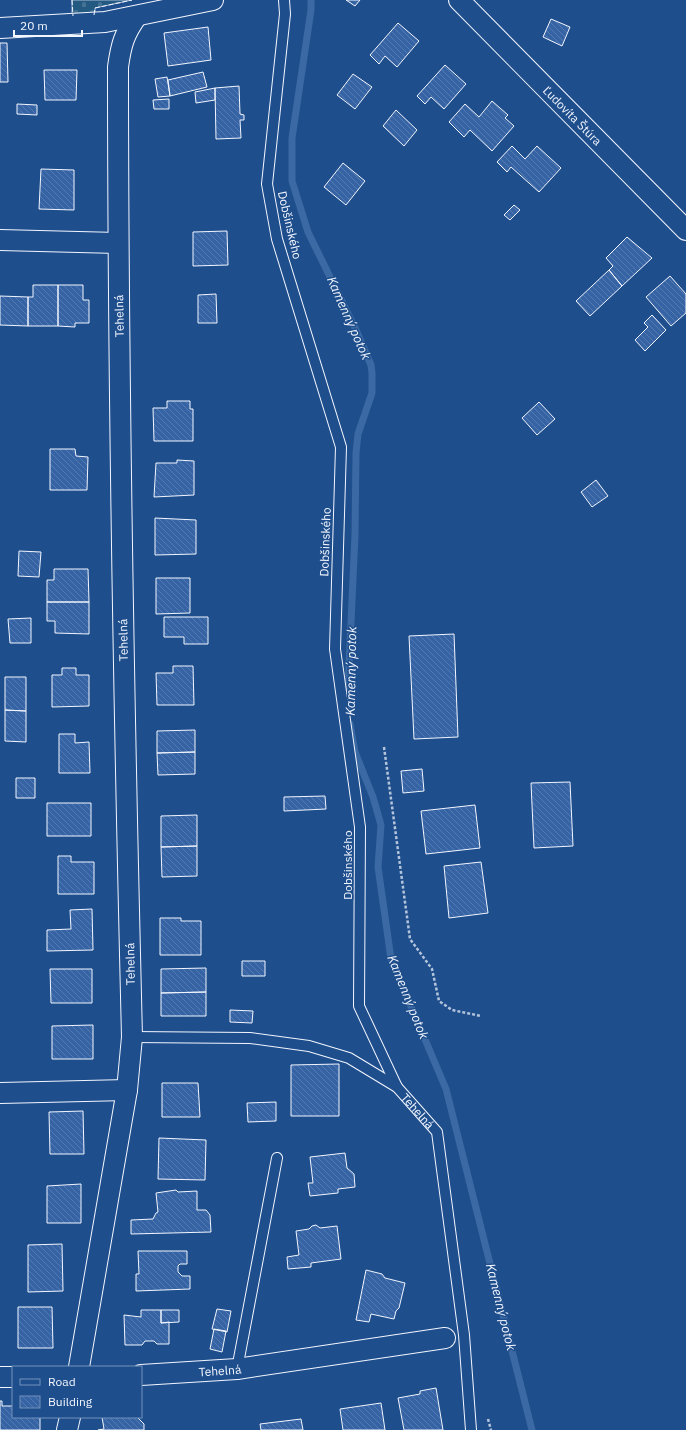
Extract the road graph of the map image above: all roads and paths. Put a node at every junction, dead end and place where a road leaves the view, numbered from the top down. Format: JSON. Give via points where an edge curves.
{"nodes":[{"id":1,"x":213,"y":0,"type":"edge"},
{"id":2,"x":284,"y":0,"type":"edge"},
{"id":3,"x":459,"y":0,"type":"edge"},
{"id":4,"x":136,"y":16,"type":"junction"},
{"id":5,"x":0,"y":28,"type":"edge"},
{"id":6,"x":686,"y":230,"type":"edge"},
{"id":7,"x":0,"y":240,"type":"edge"},
{"id":8,"x":118,"y":243,"type":"junction"},
{"id":9,"x":384,"y":747,"type":"dead end"},
{"id":10,"x":481,"y":1016,"type":"dead end"},
{"id":11,"x":132,"y":1037,"type":"junction"},
{"id":12,"x":397,"y":1087,"type":"junction"},
{"id":13,"x":127,"y":1090,"type":"junction"},
{"id":14,"x":0,"y":1093,"type":"edge"},
{"id":15,"x":277,"y":1158,"type":"dead end"},
{"id":16,"x":454,"y":1337,"type":"junction"},
{"id":17,"x":79,"y":1366,"type":"edge"},
{"id":18,"x":237,"y":1369,"type":"junction"},
{"id":19,"x":142,"y":1376,"type":"edge"},
{"id":20,"x":0,"y":1377,"type":"edge"},
{"id":21,"x":12,"y":1377,"type":"edge"},
{"id":22,"x":70,"y":1418,"type":"edge"},
{"id":23,"x":67,"y":1430,"type":"edge"},
{"id":24,"x":471,"y":1430,"type":"edge"}],
"edges":[{"from":1,"to":4,"type":"street"},
{"from":2,"to":12,"type":"lane","name":"Dobšinského","via":[[285,14],[267,184],[277,239],[341,447],[335,649],[360,827],[359,1006]]},
{"from":3,"to":6,"type":"street","name":"Ľudovíta Štúra"},
{"from":4,"to":5,"type":"street","via":[[105,22]]},
{"from":4,"to":8,"type":"street","name":"Tehelná","via":[[121,44],[118,66]]},
{"from":7,"to":8,"type":"street"},
{"from":8,"to":11,"type":"street","name":"Tehelná","via":[[123,651]]},
{"from":9,"to":10,"type":"path","via":[[410,939],[432,969],[439,1001],[452,1010]]},
{"from":11,"to":12,"type":"lane","name":"Tehelná","via":[[250,1038],[310,1046],[349,1058]]},
{"from":11,"to":13,"type":"street","name":"Tehelná"},
{"from":12,"to":16,"type":"lane","name":"Tehelná","via":[[437,1132]]},
{"from":13,"to":14,"type":"street"},
{"from":13,"to":17,"type":"street","name":"Tehelná"},
{"from":15,"to":18,"type":"lane"},
{"from":16,"to":18,"type":"street","name":"Tehelná"},
{"from":16,"to":24,"type":"lane","name":"Tehelná"},
{"from":18,"to":19,"type":"street","name":"Tehelná"},
{"from":20,"to":21,"type":"street"},
{"from":22,"to":23,"type":"street"}]}
